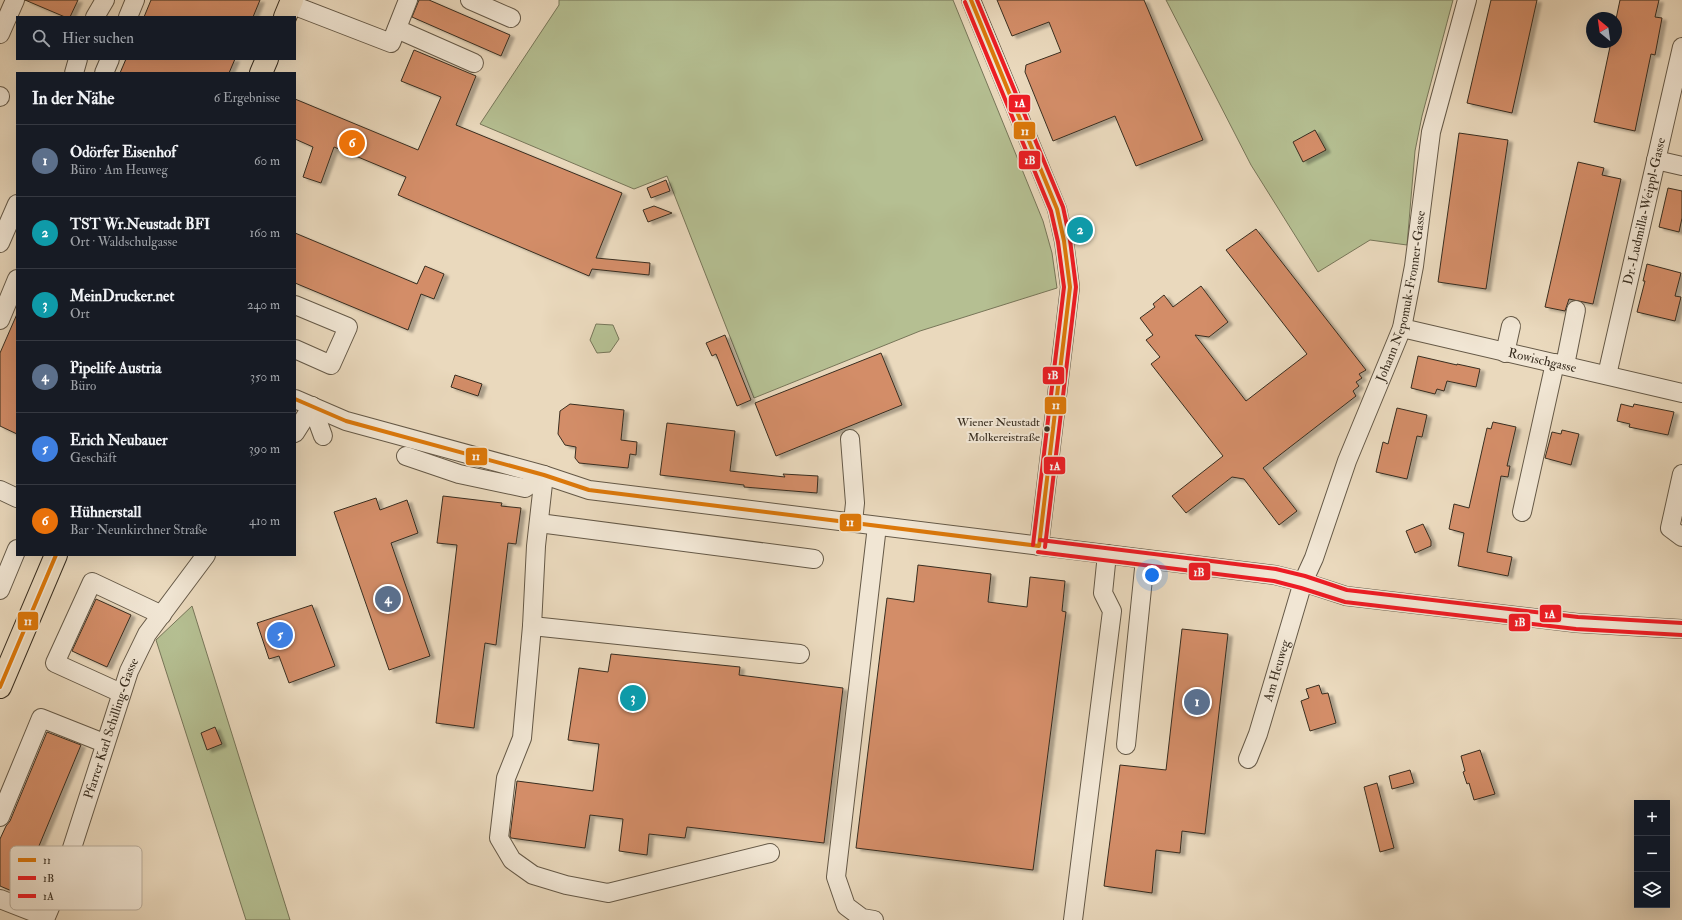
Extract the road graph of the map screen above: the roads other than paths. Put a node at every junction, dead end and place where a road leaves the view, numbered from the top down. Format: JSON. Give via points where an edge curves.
{"nodes":[{"id":1,"x":15,"y":0,"type":"edge"},
{"id":2,"x":105,"y":0,"type":"edge"},
{"id":3,"x":135,"y":0,"type":"edge"},
{"id":4,"x":408,"y":0,"type":"edge"},
{"id":5,"x":470,"y":0,"type":"edge"},
{"id":6,"x":971,"y":0,"type":"edge"},
{"id":7,"x":1467,"y":0,"type":"edge"},
{"id":8,"x":289,"y":7,"type":"edge"},
{"id":9,"x":96,"y":16,"type":"edge"},
{"id":10,"x":128,"y":16,"type":"edge"},
{"id":11,"x":511,"y":18,"type":"dead end"},
{"id":12,"x":397,"y":29,"type":"junction"},
{"id":13,"x":0,"y":34,"type":"edge"},
{"id":14,"x":1682,"y":47,"type":"edge"},
{"id":15,"x":78,"y":60,"type":"edge"},
{"id":16,"x":110,"y":60,"type":"edge"},
{"id":17,"x":266,"y":60,"type":"edge"},
{"id":18,"x":474,"y":62,"type":"dead end"},
{"id":19,"x":74,"y":72,"type":"edge"},
{"id":20,"x":104,"y":72,"type":"edge"},
{"id":21,"x":260,"y":72,"type":"edge"},
{"id":22,"x":1656,"y":160,"type":"junction"},
{"id":23,"x":1682,"y":166,"type":"edge"},
{"id":24,"x":16,"y":206,"type":"edge"},
{"id":25,"x":0,"y":243,"type":"edge"},
{"id":26,"x":16,"y":281,"type":"edge"},
{"id":27,"x":296,"y":305,"type":"edge"},
{"id":28,"x":1576,"y":310,"type":"dead end"},
{"id":29,"x":0,"y":320,"type":"edge"},
{"id":30,"x":1511,"y":326,"type":"dead end"},
{"id":31,"x":1402,"y":328,"type":"junction"},
{"id":32,"x":296,"y":349,"type":"edge"},
{"id":33,"x":1505,"y":352,"type":"junction"},
{"id":34,"x":1560,"y":364,"type":"junction"},
{"id":35,"x":1607,"y":375,"type":"junction"},
{"id":36,"x":1682,"y":393,"type":"edge"},
{"id":37,"x":296,"y":399,"type":"edge"},
{"id":38,"x":312,"y":406,"type":"junction"},
{"id":39,"x":296,"y":430,"type":"edge"},
{"id":40,"x":398,"y":435,"type":"junction"},
{"id":41,"x":323,"y":436,"type":"dead end"},
{"id":42,"x":850,"y":439,"type":"dead end"},
{"id":43,"x":1682,"y":474,"type":"edge"},
{"id":44,"x":544,"y":475,"type":"junction"},
{"id":45,"x":0,"y":490,"type":"edge"},
{"id":46,"x":16,"y":498,"type":"edge"},
{"id":47,"x":1522,"y":512,"type":"dead end"},
{"id":48,"x":853,"y":522,"type":"junction"},
{"id":49,"x":539,"y":523,"type":"junction"},
{"id":50,"x":877,"y":526,"type":"junction"},
{"id":51,"x":1676,"y":533,"type":"edge"},
{"id":52,"x":1039,"y":546,"type":"junction"},
{"id":53,"x":16,"y":551,"type":"edge"},
{"id":54,"x":1107,"y":554,"type":"junction"},
{"id":55,"x":56,"y":556,"type":"edge"},
{"id":56,"x":205,"y":556,"type":"edge"},
{"id":57,"x":814,"y":559,"type":"dead end"},
{"id":58,"x":1145,"y":559,"type":"junction"},
{"id":59,"x":1303,"y":582,"type":"junction"},
{"id":60,"x":0,"y":590,"type":"edge"},
{"id":61,"x":162,"y":615,"type":"junction"},
{"id":62,"x":532,"y":626,"type":"junction"},
{"id":63,"x":1682,"y":629,"type":"edge"},
{"id":64,"x":800,"y":654,"type":"dead end"},
{"id":65,"x":0,"y":687,"type":"edge"},
{"id":66,"x":121,"y":693,"type":"junction"},
{"id":67,"x":104,"y":743,"type":"junction"},
{"id":68,"x":1126,"y":744,"type":"dead end"},
{"id":69,"x":1248,"y":759,"type":"dead end"},
{"id":70,"x":0,"y":817,"type":"edge"},
{"id":71,"x":72,"y":846,"type":"edge"},
{"id":72,"x":770,"y":852,"type":"dead end"},
{"id":73,"x":0,"y":900,"type":"edge"},
{"id":74,"x":10,"y":907,"type":"edge"},
{"id":75,"x":49,"y":910,"type":"edge"},
{"id":76,"x":19,"y":914,"type":"edge"},
{"id":77,"x":874,"y":920,"type":"edge"},
{"id":78,"x":1073,"y":920,"type":"edge"}],
"edges":[{"from":1,"to":13,"type":"street"},
{"from":2,"to":9,"type":"street"},
{"from":3,"to":10,"type":"street"},
{"from":4,"to":12,"type":"street"},
{"from":5,"to":11,"type":"street"},
{"from":6,"to":52,"type":"street","via":[[1057,209],[1070,287]]},
{"from":7,"to":31,"type":"street","name":"Johann Nepomuk-Fronner-Gasse","via":[[1431,132],[1414,266]]},
{"from":8,"to":12,"type":"street","via":[[391,43]]},
{"from":12,"to":18,"type":"street"},
{"from":14,"to":22,"type":"street","name":"Dr.-Ludmilla-Weippl-Gasse"},
{"from":15,"to":19,"type":"street"},
{"from":16,"to":20,"type":"street"},
{"from":17,"to":21,"type":"main road"},
{"from":22,"to":23,"type":"street"},
{"from":22,"to":35,"type":"street","name":"Dr.-Ludmilla-Weippl-Gasse"},
{"from":24,"to":25,"type":"street"},
{"from":26,"to":29,"type":"street"},
{"from":27,"to":32,"type":"street","via":[[348,327],[331,365]]},
{"from":28,"to":34,"type":"street"},
{"from":30,"to":33,"type":"street"},
{"from":31,"to":33,"type":"street","name":"Rowischgasse"},
{"from":31,"to":59,"type":"street","name":"Johann Nepomuk-Fronner-Gasse","via":[[1347,461],[1314,558]]},
{"from":33,"to":34,"type":"street","name":"Rowischgasse"},
{"from":34,"to":35,"type":"street","name":"Rowischgasse"},
{"from":34,"to":47,"type":"street"},
{"from":35,"to":36,"type":"street","name":"Rowischgasse"},
{"from":37,"to":38,"type":"street"},
{"from":38,"to":39,"type":"street"},
{"from":38,"to":40,"type":"street","via":[[346,421]]},
{"from":38,"to":41,"type":"street"},
{"from":40,"to":44,"type":"street"},
{"from":40,"to":44,"type":"street","via":[[405,461],[525,488]]},
{"from":42,"to":48,"type":"street","via":[[856,503]]},
{"from":43,"to":51,"type":"street"},
{"from":44,"to":48,"type":"street","via":[[589,490]]},
{"from":44,"to":49,"type":"street"},
{"from":45,"to":46,"type":"street"},
{"from":48,"to":50,"type":"street"},
{"from":49,"to":57,"type":"street"},
{"from":49,"to":62,"type":"street"},
{"from":50,"to":52,"type":"street"},
{"from":50,"to":77,"type":"street","via":[[836,877],[846,906],[862,918]]},
{"from":52,"to":54,"type":"street"},
{"from":53,"to":60,"type":"street"},
{"from":54,"to":58,"type":"street"},
{"from":54,"to":78,"type":"street","via":[[1103,593],[1112,611]]},
{"from":55,"to":65,"type":"main road"},
{"from":56,"to":61,"type":"street","name":"Pfarrer Karl Schilling-Gasse"},
{"from":58,"to":59,"type":"street","via":[[1275,575]]},
{"from":58,"to":68,"type":"street"},
{"from":59,"to":63,"type":"street","via":[[1346,596],[1577,623]]},
{"from":59,"to":69,"type":"street","name":"Am Heuweg","via":[[1258,734]]},
{"from":61,"to":66,"type":"street","name":"Pfarrer Karl Schilling-Gasse","via":[[147,634]]},
{"from":61,"to":66,"type":"street","via":[[92,582],[55,663]]},
{"from":62,"to":64,"type":"street"},
{"from":62,"to":72,"type":"street","via":[[522,738],[506,778],[499,838],[512,860],[533,875],[566,885],[608,893]]},
{"from":66,"to":67,"type":"street","name":"Pfarrer Karl Schilling-Gasse"},
{"from":67,"to":70,"type":"street","via":[[41,718]]},
{"from":67,"to":71,"type":"street","name":"Pfarrer Karl Schilling-Gasse"},
{"from":73,"to":74,"type":"street"},
{"from":75,"to":76,"type":"street","name":"Pfarrer Karl Schilling-Gasse","via":[[46,917]]}]}
